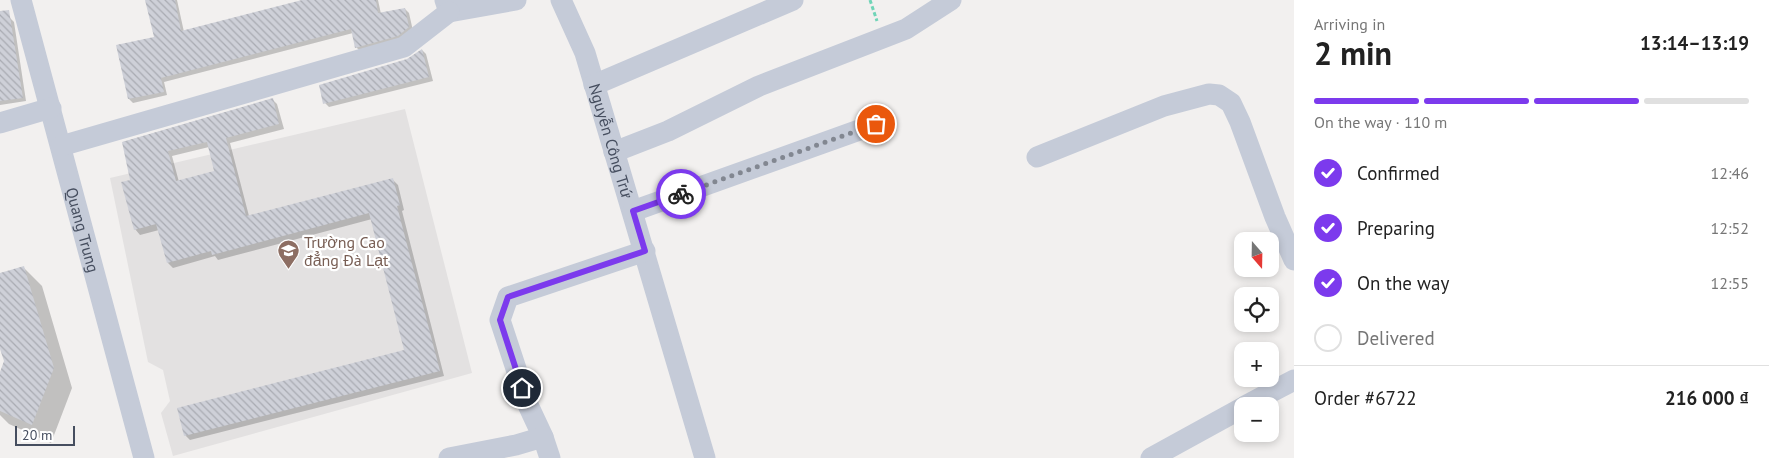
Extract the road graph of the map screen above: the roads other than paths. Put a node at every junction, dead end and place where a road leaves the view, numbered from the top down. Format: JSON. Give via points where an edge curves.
{"nodes":[{"id":1,"x":22,"y":0,"type":"edge"},
{"id":2,"x":516,"y":0,"type":"edge"},
{"id":3,"x":561,"y":0,"type":"edge"},
{"id":4,"x":793,"y":0,"type":"edge"},
{"id":5,"x":951,"y":0,"type":"edge"},
{"id":6,"x":447,"y":6,"type":"edge"},
{"id":7,"x":594,"y":85,"type":"junction"},
{"id":8,"x":51,"y":108,"type":"junction"},
{"id":9,"x":0,"y":123,"type":"edge"},
{"id":10,"x":876,"y":124,"type":"dead end"},
{"id":11,"x":61,"y":146,"type":"junction"},
{"id":12,"x":614,"y":152,"type":"junction"},
{"id":13,"x":1037,"y":157,"type":"dead end"},
{"id":14,"x":633,"y":211,"type":"junction"},
{"id":15,"x":645,"y":251,"type":"junction"},
{"id":16,"x":1294,"y":260,"type":"edge"},
{"id":17,"x":1294,"y":380,"type":"edge"},
{"id":18,"x":1263,"y":397,"type":"edge"},
{"id":19,"x":1234,"y":412,"type":"edge"},
{"id":20,"x":543,"y":437,"type":"junction"},
{"id":21,"x":144,"y":458,"type":"edge"},
{"id":22,"x":449,"y":458,"type":"edge"},
{"id":23,"x":550,"y":458,"type":"edge"},
{"id":24,"x":705,"y":458,"type":"edge"},
{"id":25,"x":1151,"y":458,"type":"edge"}],
"edges":[{"from":1,"to":8,"type":"street","name":"Quang Trung"},
{"from":2,"to":6,"type":"street"},
{"from":3,"to":7,"type":"street","name":"Nguyễn Công Trứ","via":[[585,53]]},
{"from":4,"to":7,"type":"street"},
{"from":5,"to":12,"type":"street","via":[[906,29],[759,86],[668,131]]},
{"from":6,"to":11,"type":"street","via":[[404,47]]},
{"from":7,"to":12,"type":"street","name":"Nguyễn Công Trứ"},
{"from":8,"to":9,"type":"street"},
{"from":8,"to":11,"type":"street","name":"Quang Trung"},
{"from":10,"to":14,"type":"street"},
{"from":11,"to":21,"type":"street","name":"Quang Trung"},
{"from":12,"to":14,"type":"street","name":"Nguyễn Công Trứ"},
{"from":13,"to":16,"type":"street","via":[[1164,106],[1209,94],[1219,96],[1231,103],[1240,122]]},
{"from":14,"to":15,"type":"street","name":"Nguyễn Công Trứ"},
{"from":15,"to":20,"type":"street","via":[[508,297],[500,320],[528,405]]},
{"from":15,"to":24,"type":"street","name":"Nguyễn Công Trứ"},
{"from":17,"to":18,"type":"street"},
{"from":19,"to":25,"type":"street"},
{"from":20,"to":22,"type":"street"},
{"from":20,"to":23,"type":"street"}]}
